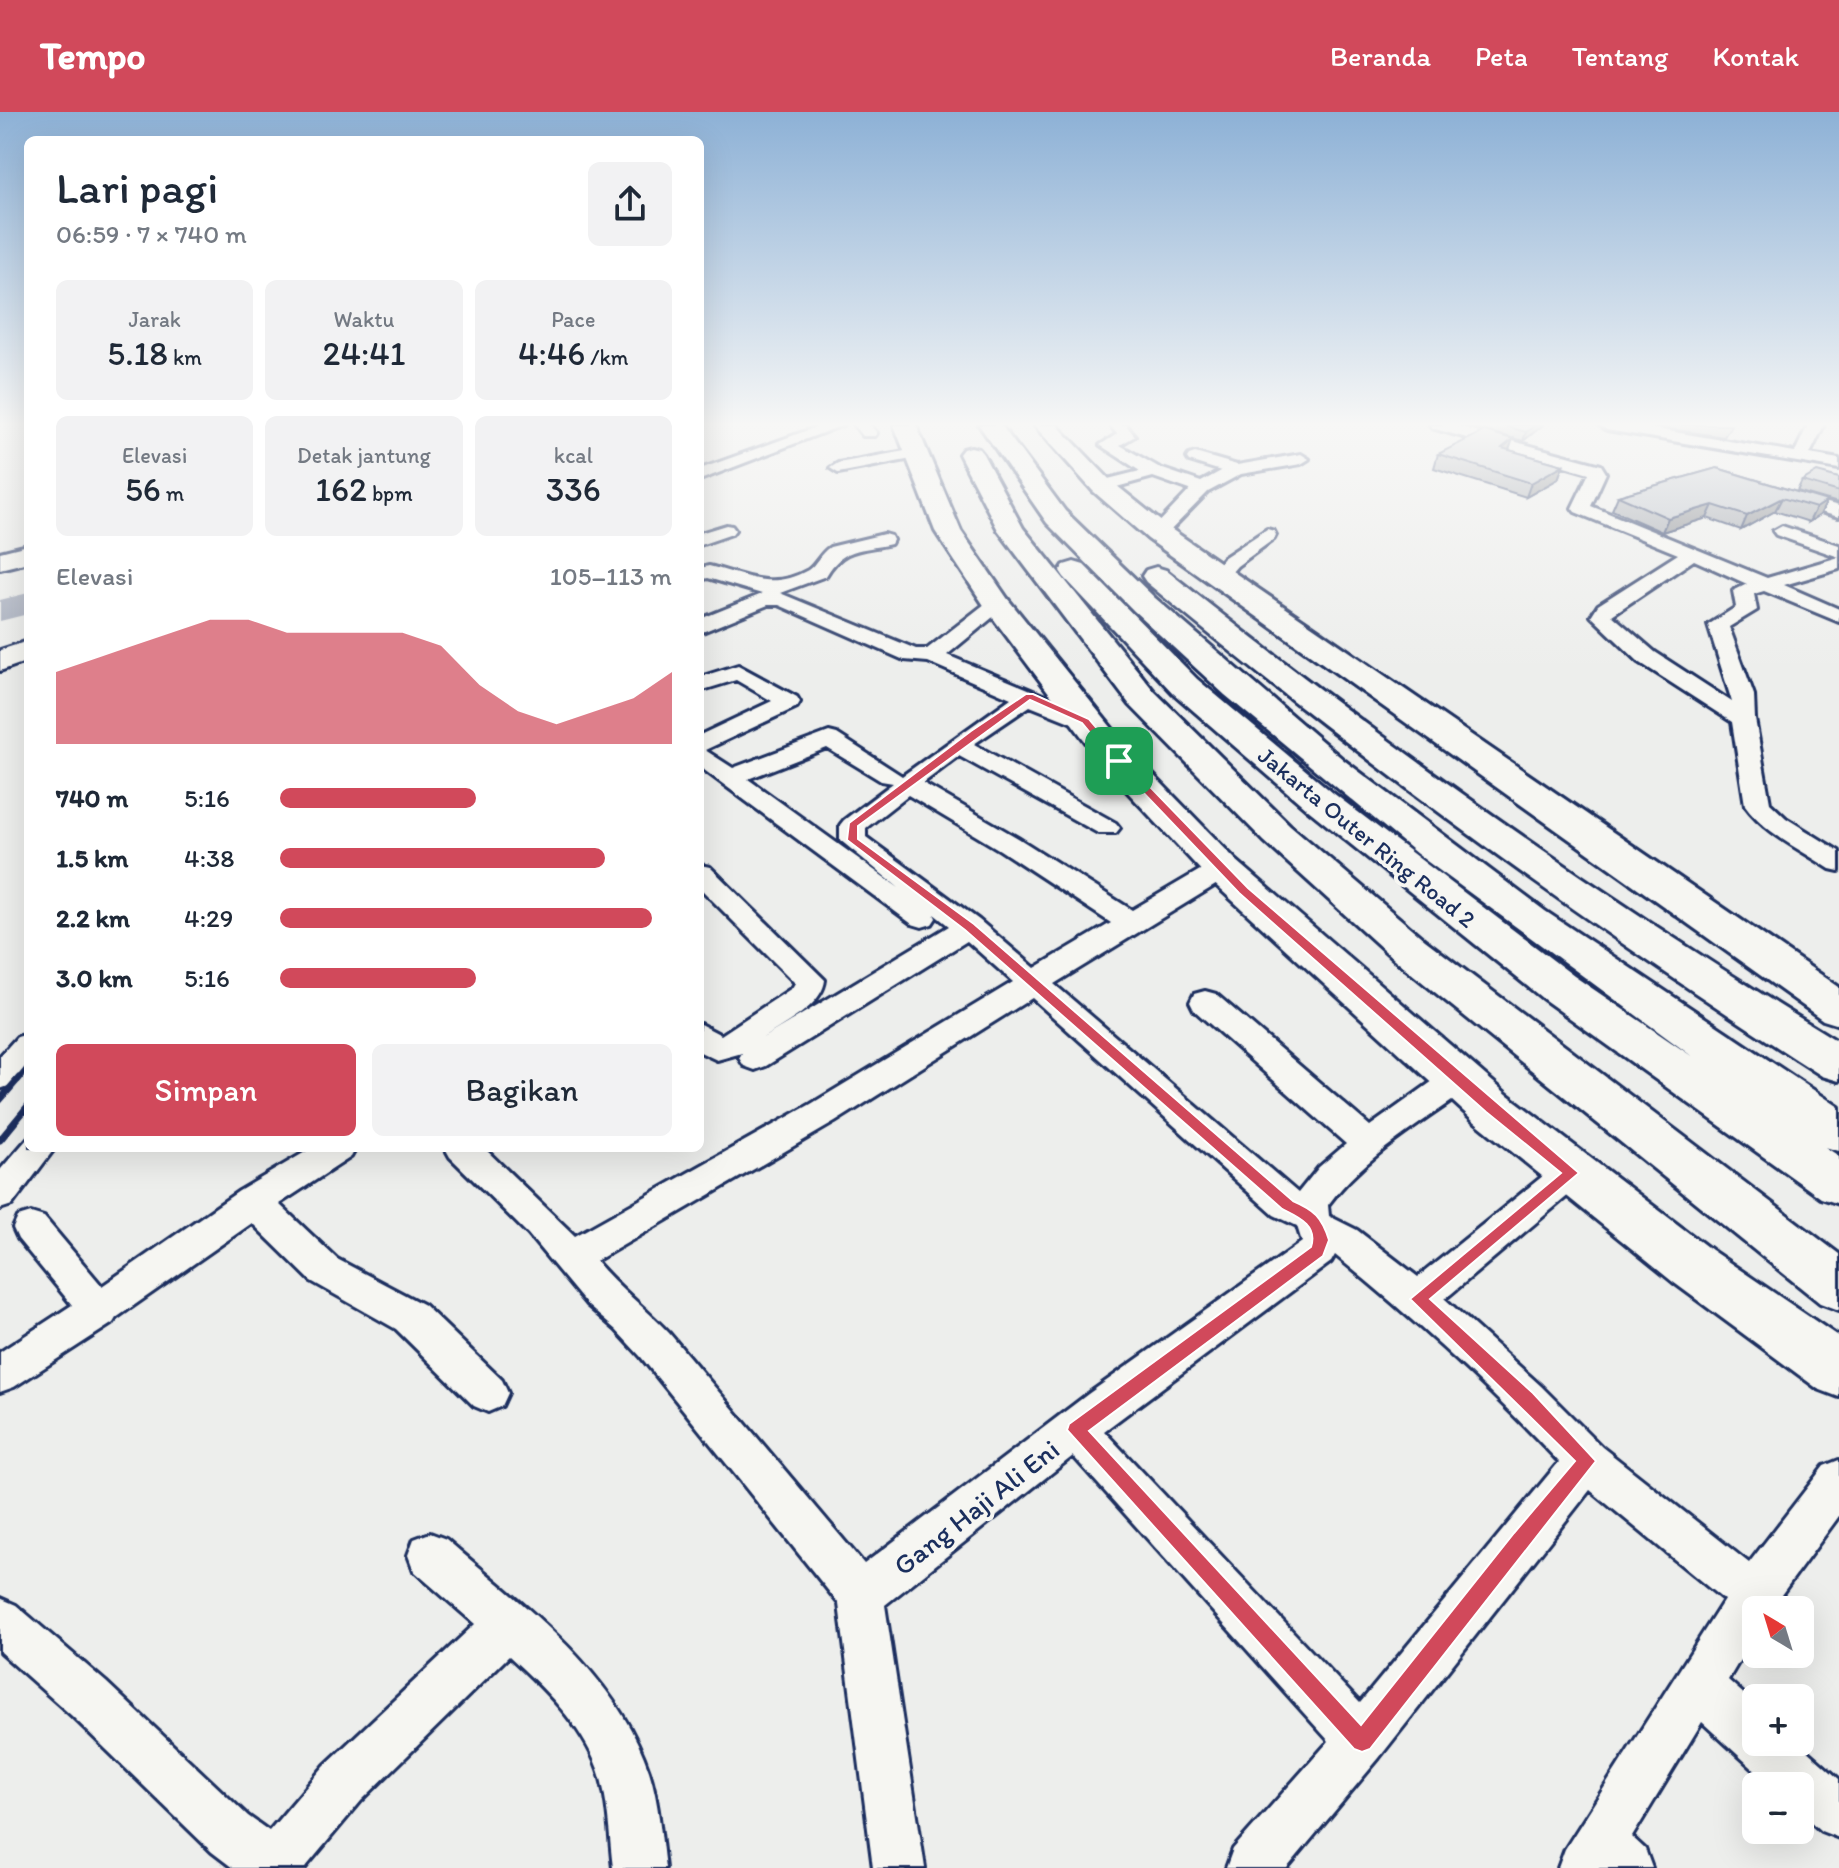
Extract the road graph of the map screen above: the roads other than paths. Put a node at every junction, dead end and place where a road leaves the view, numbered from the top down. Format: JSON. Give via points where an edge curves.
{"nodes":[{"id":1,"x":933,"y":507,"type":"edge"},
{"id":2,"x":998,"y":507,"type":"edge"},
{"id":3,"x":1024,"y":507,"type":"edge"},
{"id":4,"x":1049,"y":507,"type":"edge"},
{"id":5,"x":1066,"y":507,"type":"edge"},
{"id":6,"x":1127,"y":507,"type":"edge"},
{"id":7,"x":1183,"y":507,"type":"edge"},
{"id":8,"x":1582,"y":507,"type":"edge"},
{"id":9,"x":726,"y":530,"type":"dead end"},
{"id":10,"x":1782,"y":531,"type":"dead end"},
{"id":11,"x":1158,"y":533,"type":"junction"},
{"id":12,"x":1267,"y":535,"type":"dead end"},
{"id":13,"x":704,"y":538,"type":"edge"},
{"id":14,"x":884,"y":540,"type":"dead end"},
{"id":15,"x":1839,"y":551,"type":"edge"},
{"id":16,"x":1693,"y":553,"type":"junction"},
{"id":17,"x":24,"y":554,"type":"edge"},
{"id":18,"x":0,"y":561,"type":"edge"},
{"id":19,"x":1839,"y":563,"type":"edge"},
{"id":20,"x":704,"y":573,"type":"edge"},
{"id":21,"x":1218,"y":576,"type":"junction"},
{"id":22,"x":1766,"y":583,"type":"junction"},
{"id":23,"x":997,"y":604,"type":"junction"},
{"id":24,"x":1839,"y":616,"type":"edge"},
{"id":25,"x":704,"y":625,"type":"edge"},
{"id":26,"x":24,"y":640,"type":"edge"},
{"id":27,"x":0,"y":649,"type":"edge"},
{"id":28,"x":24,"y":652,"type":"edge"},
{"id":29,"x":932,"y":656,"type":"junction"},
{"id":30,"x":0,"y":661,"type":"edge"},
{"id":31,"x":704,"y":683,"type":"edge"},
{"id":32,"x":1029,"y":696,"type":"junction"},
{"id":33,"x":1743,"y":719,"type":"junction"},
{"id":34,"x":1085,"y":721,"type":"junction"},
{"id":35,"x":704,"y":742,"type":"edge"},
{"id":36,"x":959,"y":746,"type":"junction"},
{"id":37,"x":704,"y":759,"type":"edge"},
{"id":38,"x":730,"y":778,"type":"junction"},
{"id":39,"x":899,"y":780,"type":"junction"},
{"id":40,"x":1107,"y":828,"type":"dead end"},
{"id":41,"x":1839,"y":863,"type":"edge"},
{"id":42,"x":1222,"y":869,"type":"junction"},
{"id":43,"x":704,"y":877,"type":"edge"},
{"id":44,"x":922,"y":918,"type":"dead end"},
{"id":45,"x":1130,"y":922,"type":"junction"},
{"id":46,"x":969,"y":927,"type":"junction"},
{"id":47,"x":1034,"y":984,"type":"junction"},
{"id":48,"x":1205,"y":1002,"type":"dead end"},
{"id":49,"x":1839,"y":1009,"type":"edge"},
{"id":50,"x":704,"y":1038,"type":"edge"},
{"id":51,"x":24,"y":1050,"type":"edge"},
{"id":52,"x":755,"y":1058,"type":"dead end"},
{"id":53,"x":1839,"y":1064,"type":"edge"},
{"id":54,"x":0,"y":1077,"type":"edge"},
{"id":55,"x":1458,"y":1080,"type":"junction"},
{"id":56,"x":1839,"y":1132,"type":"edge"},
{"id":57,"x":1370,"y":1145,"type":"junction"},
{"id":58,"x":35,"y":1152,"type":"edge"},
{"id":59,"x":332,"y":1152,"type":"edge"},
{"id":60,"x":466,"y":1152,"type":"edge"},
{"id":61,"x":1571,"y":1173,"type":"junction"},
{"id":62,"x":1839,"y":1183,"type":"edge"},
{"id":63,"x":0,"y":1195,"type":"edge"},
{"id":64,"x":252,"y":1201,"type":"junction"},
{"id":65,"x":1314,"y":1221,"type":"junction"},
{"id":66,"x":31,"y":1228,"type":"dead end"},
{"id":67,"x":571,"y":1257,"type":"junction"},
{"id":68,"x":1839,"y":1286,"type":"edge"},
{"id":69,"x":1418,"y":1299,"type":"junction"},
{"id":70,"x":100,"y":1311,"type":"junction"},
{"id":71,"x":1839,"y":1370,"type":"edge"},
{"id":72,"x":0,"y":1374,"type":"edge"},
{"id":73,"x":488,"y":1393,"type":"dead end"},
{"id":74,"x":1076,"y":1430,"type":"junction"},
{"id":75,"x":1587,"y":1461,"type":"junction"},
{"id":76,"x":1839,"y":1481,"type":"edge"},
{"id":77,"x":430,"y":1555,"type":"dead end"},
{"id":78,"x":861,"y":1595,"type":"junction"},
{"id":79,"x":1753,"y":1595,"type":"junction"},
{"id":80,"x":0,"y":1621,"type":"edge"},
{"id":81,"x":508,"y":1625,"type":"junction"},
{"id":82,"x":1698,"y":1685,"type":"junction"},
{"id":83,"x":1742,"y":1725,"type":"edge"},
{"id":84,"x":1362,"y":1741,"type":"junction"},
{"id":85,"x":1776,"y":1756,"type":"edge"},
{"id":86,"x":1839,"y":1813,"type":"edge"},
{"id":87,"x":1603,"y":1859,"type":"edge"},
{"id":88,"x":275,"y":1867,"type":"edge"},
{"id":89,"x":639,"y":1868,"type":"edge"},
{"id":90,"x":899,"y":1868,"type":"edge"},
{"id":91,"x":1252,"y":1868,"type":"edge"}],
"edges":[{"from":1,"to":23,"type":"main road"},
{"from":2,"to":68,"type":"main road","via":[[1142,698],[1277,833],[1410,950]]},
{"from":3,"to":62,"type":"main road","name":"Jakarta Outer Ring Road 2","via":[[1045,540],[1185,686],[1320,801],[1558,987]]},
{"from":4,"to":56,"type":"main road","name":"Jakarta Outer Ring Road 2","via":[[1229,682],[1355,787],[1600,969]]},
{"from":5,"to":53,"type":"main road","via":[[1411,775],[1660,952]]},
{"from":6,"to":11,"type":"main road"},
{"from":7,"to":11,"type":"street"},
{"from":8,"to":16,"type":"street"},
{"from":9,"to":13,"type":"street"},
{"from":10,"to":15,"type":"street"},
{"from":11,"to":21,"type":"main road"},
{"from":12,"to":21,"type":"street"},
{"from":14,"to":20,"type":"street","via":[[832,553],[819,572],[770,590]]},
{"from":16,"to":22,"type":"street"},
{"from":16,"to":33,"type":"street","via":[[1601,616],[1647,657]]},
{"from":17,"to":18,"type":"main road"},
{"from":19,"to":22,"type":"street"},
{"from":21,"to":49,"type":"main road"},
{"from":22,"to":24,"type":"street"},
{"from":22,"to":33,"type":"street","via":[[1743,591],[1747,610],[1718,625],[1743,695]]},
{"from":23,"to":29,"type":"street"},
{"from":23,"to":34,"type":"main road"},
{"from":25,"to":29,"type":"street","via":[[765,599],[782,599],[912,655]]},
{"from":26,"to":27,"type":"main road"},
{"from":28,"to":30,"type":"main road"},
{"from":29,"to":32,"type":"street"},
{"from":31,"to":35,"type":"street","via":[[738,672],[789,702]]},
{"from":32,"to":34,"type":"street"},
{"from":32,"to":36,"type":"street"},
{"from":33,"to":41,"type":"street","via":[[1758,805]]},
{"from":34,"to":42,"type":"main road"},
{"from":36,"to":39,"type":"street"},
{"from":36,"to":40,"type":"street"},
{"from":37,"to":38,"type":"street"},
{"from":38,"to":39,"type":"street","via":[[829,739]]},
{"from":38,"to":44,"type":"street"},
{"from":39,"to":45,"type":"street"},
{"from":39,"to":46,"type":"street","via":[[853,825],[853,840]]},
{"from":42,"to":45,"type":"street"},
{"from":42,"to":55,"type":"main road"},
{"from":43,"to":50,"type":"street","via":[[810,980],[803,995],[729,1046],[717,1049]]},
{"from":45,"to":47,"type":"street"},
{"from":46,"to":47,"type":"street"},
{"from":46,"to":52,"type":"street"},
{"from":47,"to":65,"type":"street","via":[[1287,1205]]},
{"from":47,"to":67,"type":"street"},
{"from":48,"to":57,"type":"street"},
{"from":51,"to":54,"type":"street"},
{"from":55,"to":57,"type":"street","name":"Gang Haji Ali Eni"},
{"from":55,"to":61,"type":"main road"},
{"from":57,"to":65,"type":"street","name":"Gang Haji Ali Eni","via":[[1317,1192],[1310,1203]]},
{"from":58,"to":63,"type":"street"},
{"from":59,"to":64,"type":"street"},
{"from":60,"to":67,"type":"street"},
{"from":61,"to":69,"type":"street"},
{"from":61,"to":71,"type":"main road"},
{"from":64,"to":70,"type":"street"},
{"from":64,"to":73,"type":"street","via":[[324,1270],[410,1317]]},
{"from":65,"to":69,"type":"street"},
{"from":65,"to":74,"type":"street","name":"Gang Haji Ali Eni","via":[[1321,1240],[1318,1251]]},
{"from":66,"to":70,"type":"street"},
{"from":67,"to":78,"type":"street","via":[[655,1345]]},
{"from":69,"to":75,"type":"street"},
{"from":70,"to":72,"type":"street"},
{"from":74,"to":78,"type":"street","name":"Gang Haji Ali Eni"},
{"from":74,"to":84,"type":"street"},
{"from":75,"to":79,"type":"street"},
{"from":75,"to":84,"type":"street"},
{"from":76,"to":79,"type":"street"},
{"from":77,"to":81,"type":"street"},
{"from":78,"to":90,"type":"street"},
{"from":79,"to":82,"type":"street"},
{"from":80,"to":88,"type":"street","via":[[230,1834]]},
{"from":81,"to":88,"type":"street","via":[[343,1783]]},
{"from":81,"to":89,"type":"street","via":[[561,1672],[607,1734],[623,1770]]},
{"from":82,"to":83,"type":"street"},
{"from":82,"to":87,"type":"street"},
{"from":84,"to":91,"type":"street"},
{"from":85,"to":86,"type":"street"}]}
